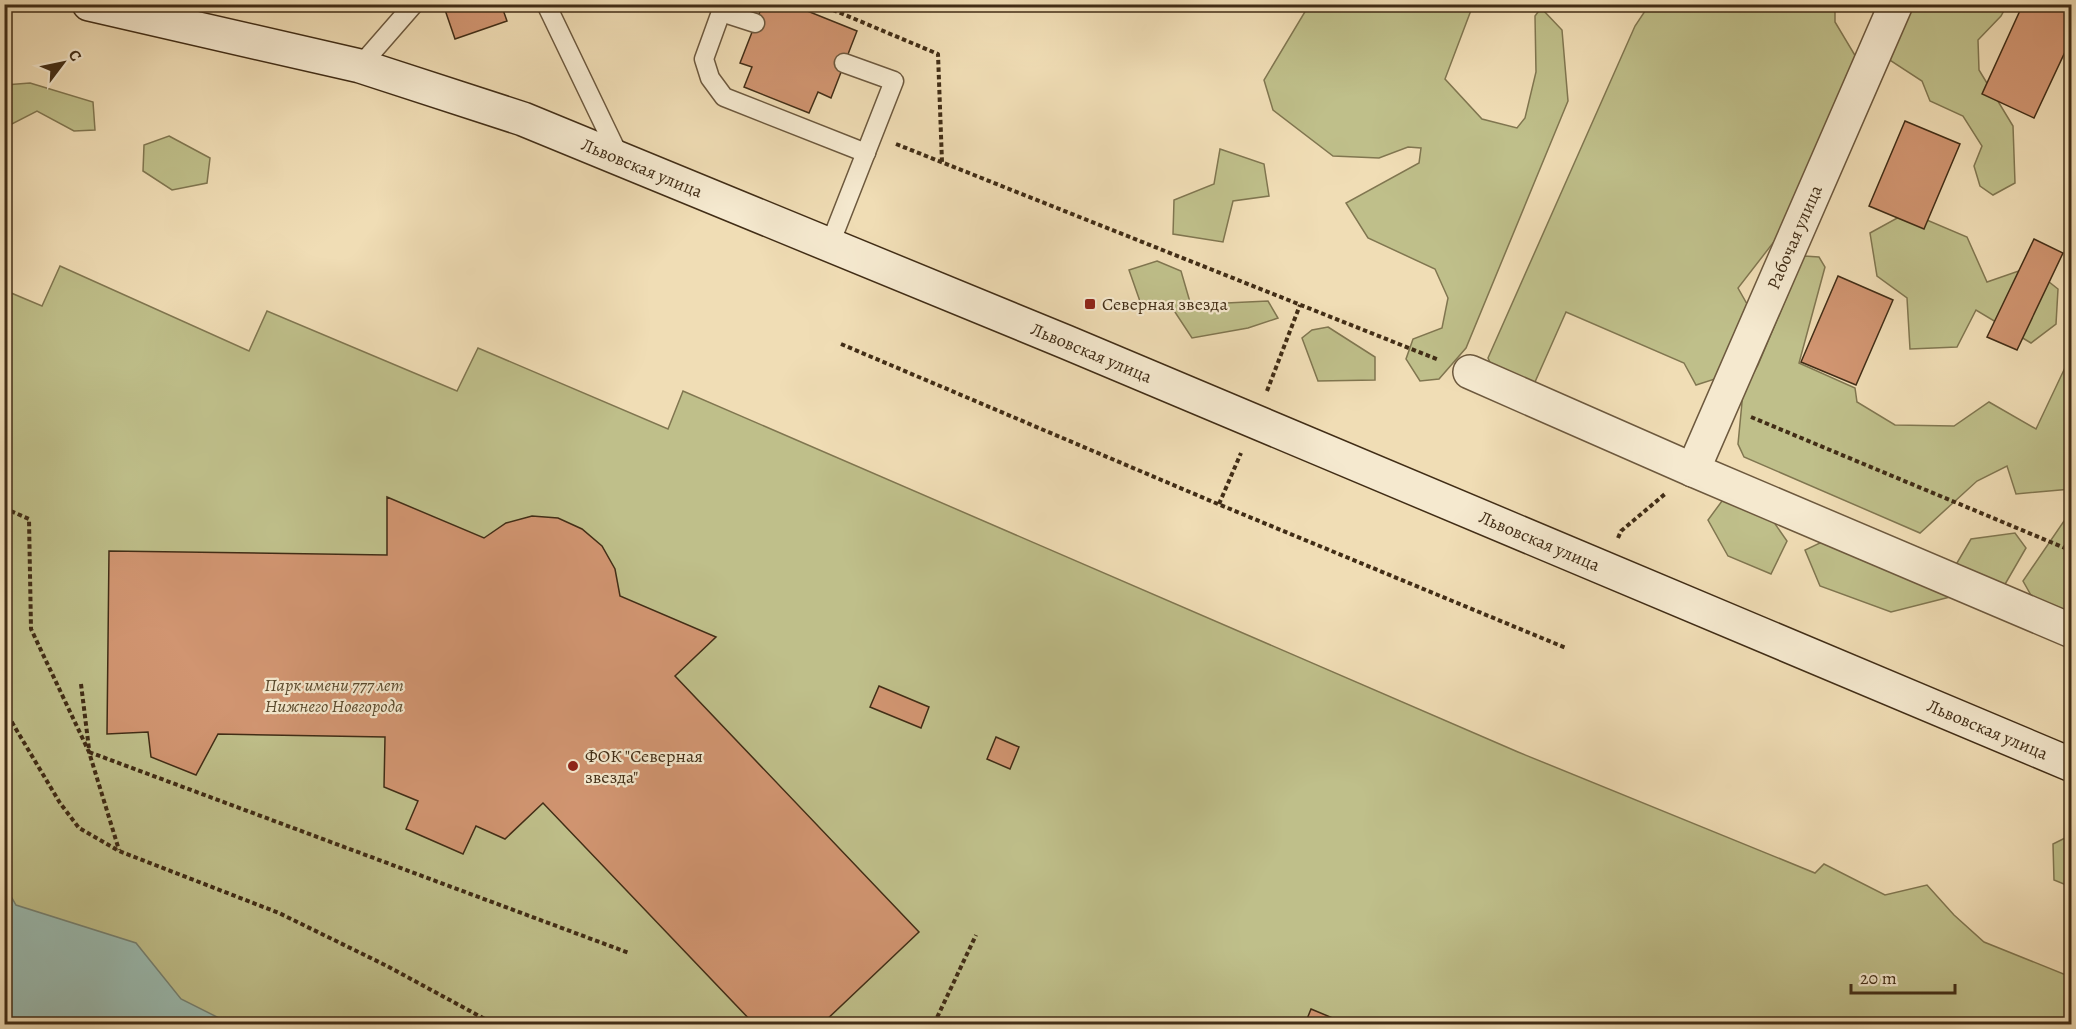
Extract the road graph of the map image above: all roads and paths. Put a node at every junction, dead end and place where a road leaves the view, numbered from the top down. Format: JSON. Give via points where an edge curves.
{"nodes":[{"id":1,"x":89,"y":4,"type":"edge"},
{"id":2,"x":414,"y":4,"type":"edge"},
{"id":3,"x":546,"y":4,"type":"edge"},
{"id":4,"x":1896,"y":4,"type":"edge"},
{"id":5,"x":755,"y":23,"type":"dead end"},
{"id":6,"x":844,"y":63,"type":"dead end"},
{"id":7,"x":360,"y":66,"type":"junction"},
{"id":8,"x":873,"y":135,"type":"junction"},
{"id":9,"x":866,"y":153,"type":"junction"},
{"id":10,"x":620,"y":158,"type":"junction"},
{"id":11,"x":830,"y":244,"type":"junction"},
{"id":12,"x":841,"y":344,"type":"dead end"},
{"id":13,"x":1470,"y":372,"type":"joint"},
{"id":14,"x":1721,"y":405,"type":"junction"},
{"id":15,"x":1693,"y":470,"type":"junction"},
{"id":16,"x":4,"y":508,"type":"edge"},
{"id":17,"x":2072,"y":551,"type":"edge"},
{"id":18,"x":1604,"y":568,"type":"junction"},
{"id":19,"x":2072,"y":631,"type":"edge"},
{"id":20,"x":1566,"y":648,"type":"dead end"},
{"id":21,"x":81,"y":684,"type":"dead end"},
{"id":22,"x":4,"y":709,"type":"edge"},
{"id":23,"x":89,"y":752,"type":"junction"},
{"id":24,"x":2072,"y":765,"type":"edge"},
{"id":25,"x":119,"y":851,"type":"junction"},
{"id":26,"x":976,"y":935,"type":"dead end"},
{"id":27,"x":629,"y":953,"type":"dead end"},
{"id":28,"x":494,"y":1024,"type":"edge"},
{"id":29,"x":934,"y":1024,"type":"edge"}],
"edges":[{"from":1,"to":7,"type":"main road","name":"Львовская улица"},
{"from":2,"to":7,"type":"lane"},
{"from":3,"to":10,"type":"lane"},
{"from":4,"to":14,"type":"main road","name":"Рабочая улица"},
{"from":5,"to":9,"type":"lane","via":[[721,12],[704,59],[710,78],[724,97]]},
{"from":6,"to":8,"type":"lane","via":[[894,81]]},
{"from":7,"to":10,"type":"main road","name":"Львовская улица","via":[[523,119]]},
{"from":8,"to":9,"type":"lane"},
{"from":8,"to":13,"type":"path"},
{"from":9,"to":11,"type":"lane"},
{"from":10,"to":11,"type":"main road","name":"Львовская улица"},
{"from":11,"to":18,"type":"main road","name":"Львовская улица"},
{"from":12,"to":20,"type":"path"},
{"from":13,"to":15,"type":"main road"},
{"from":14,"to":15,"type":"main road","name":"Рабочая улица"},
{"from":14,"to":17,"type":"path"},
{"from":15,"to":18,"type":"path","via":[[1622,531]]},
{"from":15,"to":19,"type":"main road"},
{"from":16,"to":23,"type":"path","via":[[30,519],[31,629]]},
{"from":18,"to":24,"type":"main road","name":"Львовская улица"},
{"from":21,"to":23,"type":"path"},
{"from":22,"to":25,"type":"path","via":[[79,828]]},
{"from":23,"to":25,"type":"path"},
{"from":23,"to":27,"type":"path"},
{"from":25,"to":28,"type":"path","via":[[279,913]]},
{"from":26,"to":29,"type":"path"}]}
